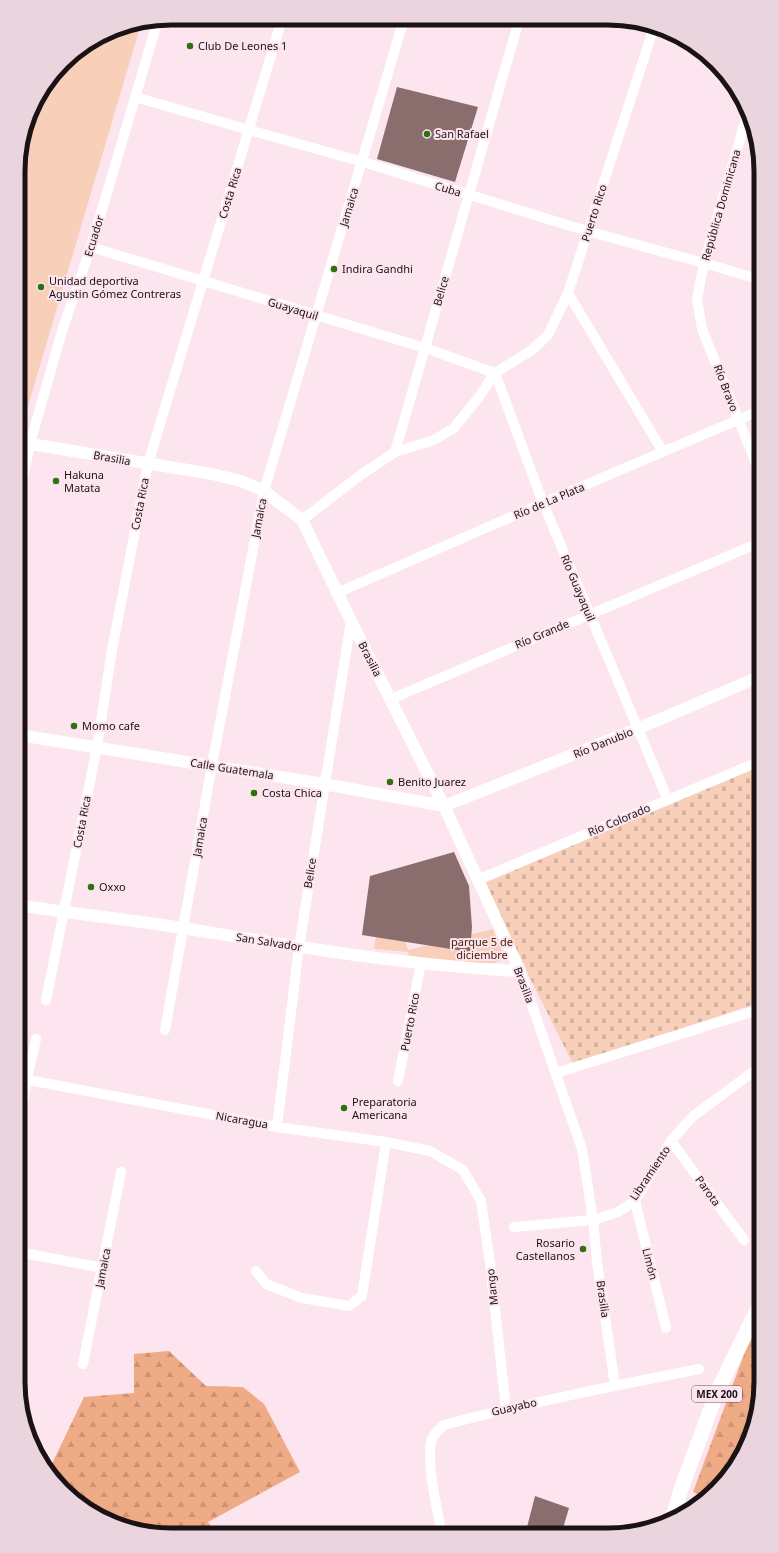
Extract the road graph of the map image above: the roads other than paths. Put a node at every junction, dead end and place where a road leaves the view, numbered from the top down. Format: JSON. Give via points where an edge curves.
{"nodes":[{"id":1,"x":280,"y":25,"type":"edge"},
{"id":2,"x":402,"y":25,"type":"edge"},
{"id":3,"x":518,"y":25,"type":"edge"},
{"id":4,"x":156,"y":26,"type":"edge"},
{"id":5,"x":652,"y":32,"type":"edge"},
{"id":6,"x":135,"y":96,"type":"junction"},
{"id":7,"x":745,"y":122,"type":"edge"},
{"id":8,"x":249,"y":130,"type":"junction"},
{"id":9,"x":363,"y":162,"type":"junction"},
{"id":10,"x":468,"y":195,"type":"junction"},
{"id":11,"x":588,"y":231,"type":"junction"},
{"id":12,"x":91,"y":247,"type":"junction"},
{"id":13,"x":704,"y":263,"type":"junction"},
{"id":14,"x":754,"y":278,"type":"edge"},
{"id":15,"x":204,"y":281,"type":"junction"},
{"id":16,"x":568,"y":293,"type":"junction"},
{"id":17,"x":697,"y":299,"type":"joint"},
{"id":18,"x":316,"y":316,"type":"junction"},
{"id":19,"x":425,"y":348,"type":"junction"},
{"id":20,"x":495,"y":373,"type":"junction"},
{"id":21,"x":754,"y":413,"type":"edge"},
{"id":22,"x":738,"y":419,"type":"junction"},
{"id":23,"x":25,"y":443,"type":"edge"},
{"id":24,"x":395,"y":452,"type":"junction"},
{"id":25,"x":663,"y":452,"type":"junction"},
{"id":26,"x":754,"y":459,"type":"edge"},
{"id":27,"x":148,"y":464,"type":"junction"},
{"id":28,"x":264,"y":491,"type":"junction"},
{"id":29,"x":543,"y":503,"type":"junction"},
{"id":30,"x":302,"y":520,"type":"junction"},
{"id":31,"x":754,"y":545,"type":"edge"},
{"id":32,"x":337,"y":593,"type":"junction"},
{"id":33,"x":589,"y":614,"type":"junction"},
{"id":34,"x":351,"y":621,"type":"junction"},
{"id":35,"x":754,"y":679,"type":"edge"},
{"id":36,"x":390,"y":699,"type":"junction"},
{"id":37,"x":637,"y":729,"type":"junction"},
{"id":38,"x":25,"y":736,"type":"edge"},
{"id":39,"x":97,"y":747,"type":"junction"},
{"id":40,"x":754,"y":764,"type":"edge"},
{"id":41,"x":212,"y":765,"type":"junction"},
{"id":42,"x":324,"y":784,"type":"junction"},
{"id":43,"x":668,"y":800,"type":"junction"},
{"id":44,"x":444,"y":806,"type":"junction"},
{"id":45,"x":477,"y":880,"type":"junction"},
{"id":46,"x":25,"y":906,"type":"edge"},
{"id":47,"x":65,"y":912,"type":"junction"},
{"id":48,"x":184,"y":928,"type":"junction"},
{"id":49,"x":299,"y":947,"type":"junction"},
{"id":50,"x":421,"y":963,"type":"junction"},
{"id":51,"x":520,"y":972,"type":"junction"},
{"id":52,"x":46,"y":1000,"type":"dead end"},
{"id":53,"x":754,"y":1012,"type":"edge"},
{"id":54,"x":165,"y":1030,"type":"dead end"},
{"id":55,"x":36,"y":1039,"type":"dead end"},
{"id":56,"x":754,"y":1071,"type":"edge"},
{"id":57,"x":25,"y":1073,"type":"edge"},
{"id":58,"x":556,"y":1073,"type":"junction"},
{"id":59,"x":25,"y":1079,"type":"edge"},
{"id":60,"x":398,"y":1081,"type":"dead end"},
{"id":61,"x":277,"y":1127,"type":"junction"},
{"id":62,"x":671,"y":1141,"type":"junction"},
{"id":63,"x":386,"y":1142,"type":"junction"},
{"id":64,"x":463,"y":1170,"type":"joint"},
{"id":65,"x":121,"y":1172,"type":"dead end"},
{"id":66,"x":635,"y":1201,"type":"junction"},
{"id":67,"x":594,"y":1220,"type":"junction"},
{"id":68,"x":514,"y":1227,"type":"dead end"},
{"id":69,"x":744,"y":1240,"type":"dead end"},
{"id":70,"x":25,"y":1253,"type":"edge"},
{"id":71,"x":103,"y":1268,"type":"junction"},
{"id":72,"x":256,"y":1271,"type":"dead end"},
{"id":73,"x":754,"y":1316,"type":"edge"},
{"id":74,"x":666,"y":1328,"type":"dead end"},
{"id":75,"x":83,"y":1364,"type":"dead end"},
{"id":76,"x":698,"y":1369,"type":"dead end"},
{"id":77,"x":615,"y":1385,"type":"junction"},
{"id":78,"x":506,"y":1409,"type":"junction"},
{"id":79,"x":674,"y":1512,"type":"edge"},
{"id":80,"x":441,"y":1528,"type":"edge"}],
"edges":[{"from":1,"to":8,"type":"street","name":"Costa Rica"},
{"from":2,"to":9,"type":"street","name":"Jamaica"},
{"from":3,"to":10,"type":"street","name":"Belice"},
{"from":4,"to":6,"type":"street","name":"Ecuador"},
{"from":5,"to":11,"type":"street","name":"Puerto Rico"},
{"from":6,"to":8,"type":"street","name":"Cuba"},
{"from":6,"to":12,"type":"street","name":"Ecuador"},
{"from":7,"to":13,"type":"street","name":"República Dominicana"},
{"from":8,"to":9,"type":"street","name":"Cuba"},
{"from":8,"to":15,"type":"street","name":"Costa Rica"},
{"from":9,"to":10,"type":"street","name":"Cuba"},
{"from":9,"to":18,"type":"street","name":"Jamaica"},
{"from":10,"to":11,"type":"street","name":"Cuba"},
{"from":10,"to":19,"type":"street","name":"Belice"},
{"from":11,"to":13,"type":"street","name":"Cuba"},
{"from":11,"to":16,"type":"street","name":"Puerto Rico"},
{"from":12,"to":15,"type":"street","name":"Guayaquil"},
{"from":12,"to":23,"type":"street","name":"Ecuador"},
{"from":13,"to":14,"type":"street","name":"Cuba"},
{"from":13,"to":17,"type":"street","name":"República Dominicana"},
{"from":15,"to":18,"type":"street","name":"Guayaquil"},
{"from":15,"to":27,"type":"street","name":"Costa Rica"},
{"from":16,"to":20,"type":"street","name":"Puerto Rico","via":[[548,335],[532,350]]},
{"from":16,"to":25,"type":"street"},
{"from":17,"to":22,"type":"street","name":"Río Bravo","via":[[702,329]]},
{"from":18,"to":19,"type":"street","name":"Guayaquil"},
{"from":18,"to":28,"type":"street","name":"Jamaica"},
{"from":19,"to":20,"type":"street","name":"Guayaquil"},
{"from":19,"to":24,"type":"street","name":"Belice"},
{"from":20,"to":24,"type":"street","via":[[454,428],[434,440]]},
{"from":20,"to":29,"type":"street","name":"Río Guayaquil"},
{"from":21,"to":22,"type":"street","name":"Río de La Plata"},
{"from":22,"to":25,"type":"street","name":"Río de La Plata"},
{"from":22,"to":26,"type":"street","name":"Río Bravo"},
{"from":23,"to":27,"type":"street","name":"Brasilia"},
{"from":24,"to":30,"type":"street"},
{"from":25,"to":29,"type":"street","name":"Río de La Plata"},
{"from":27,"to":28,"type":"street","name":"Brasilia","via":[[212,474],[241,481]]},
{"from":27,"to":39,"type":"street","name":"Costa Rica","via":[[112,650]]},
{"from":28,"to":30,"type":"street","name":"Brasilia"},
{"from":28,"to":41,"type":"street","name":"Jamaica"},
{"from":29,"to":32,"type":"street","name":"Río de La Plata"},
{"from":29,"to":33,"type":"street","name":"Río Guayaquil"},
{"from":30,"to":32,"type":"street","name":"Brasilia"},
{"from":31,"to":33,"type":"street","name":"Río Grande"},
{"from":32,"to":34,"type":"street","name":"Brasilia"},
{"from":33,"to":36,"type":"street","name":"Río Grande"},
{"from":33,"to":37,"type":"street","name":"Río Guayaquil"},
{"from":34,"to":36,"type":"street","name":"Brasilia"},
{"from":34,"to":42,"type":"street","name":"Belice"},
{"from":35,"to":37,"type":"street","name":"Río Danubio"},
{"from":36,"to":44,"type":"street","name":"Brasilia"},
{"from":37,"to":43,"type":"street","name":"Río Guayaquil"},
{"from":37,"to":44,"type":"street","name":"Río Danubio"},
{"from":38,"to":39,"type":"street","name":"Calle Guatemala"},
{"from":39,"to":41,"type":"street","name":"Calle Guatemala"},
{"from":39,"to":47,"type":"street","name":"Costa Rica"},
{"from":40,"to":43,"type":"street","name":"Río Colorado"},
{"from":41,"to":42,"type":"street","name":"Calle Guatemala"},
{"from":41,"to":48,"type":"street","name":"Jamaica"},
{"from":42,"to":44,"type":"street","name":"Calle Guatemala"},
{"from":42,"to":49,"type":"street","name":"Belice"},
{"from":43,"to":45,"type":"street","name":"Río Colorado"},
{"from":44,"to":45,"type":"street","name":"Brasilia"},
{"from":45,"to":51,"type":"street","name":"Brasilia"},
{"from":46,"to":47,"type":"street","name":"San Salvador"},
{"from":47,"to":48,"type":"street","name":"San Salvador"},
{"from":47,"to":52,"type":"street","name":"Costa Rica"},
{"from":48,"to":49,"type":"street","name":"San Salvador"},
{"from":48,"to":54,"type":"street","name":"Jamaica"},
{"from":49,"to":50,"type":"street","name":"San Salvador"},
{"from":49,"to":61,"type":"street","name":"Belice"},
{"from":50,"to":51,"type":"street","name":"San Salvador"},
{"from":50,"to":60,"type":"street","name":"Puerto Rico"},
{"from":51,"to":58,"type":"street","name":"Brasilia"},
{"from":53,"to":58,"type":"street"},
{"from":55,"to":57,"type":"street"},
{"from":56,"to":62,"type":"street","name":"Libramiento","via":[[692,1116]]},
{"from":58,"to":67,"type":"street","name":"Brasilia","via":[[582,1149]]},
{"from":59,"to":61,"type":"street","name":"Nicaragua"},
{"from":61,"to":63,"type":"street","name":"Nicaragua"},
{"from":62,"to":66,"type":"street","name":"Libramiento"},
{"from":62,"to":69,"type":"street","name":"Parota"},
{"from":63,"to":64,"type":"street","name":"Nicaragua","via":[[430,1151]]},
{"from":63,"to":72,"type":"street","via":[[362,1296],[349,1306],[302,1298],[266,1284]]},
{"from":64,"to":78,"type":"street","name":"Mango","via":[[481,1201]]},
{"from":65,"to":71,"type":"street","name":"Jamaica"},
{"from":66,"to":67,"type":"street","name":"Libramiento","via":[[618,1212]]},
{"from":66,"to":74,"type":"street","name":"Limón"},
{"from":67,"to":68,"type":"street","name":"Libramiento"},
{"from":67,"to":77,"type":"street","name":"Brasilia","via":[[597,1262]]},
{"from":70,"to":71,"type":"street"},
{"from":71,"to":75,"type":"street","name":"Jamaica"},
{"from":73,"to":79,"type":"main road","number":"MEX 200","via":[[717,1392]]},
{"from":76,"to":77,"type":"street","name":"Guayabo"},
{"from":77,"to":78,"type":"street","name":"Guayabo"},
{"from":78,"to":80,"type":"street","name":"Guayabo","via":[[444,1425],[431,1441],[430,1467]]}]}
